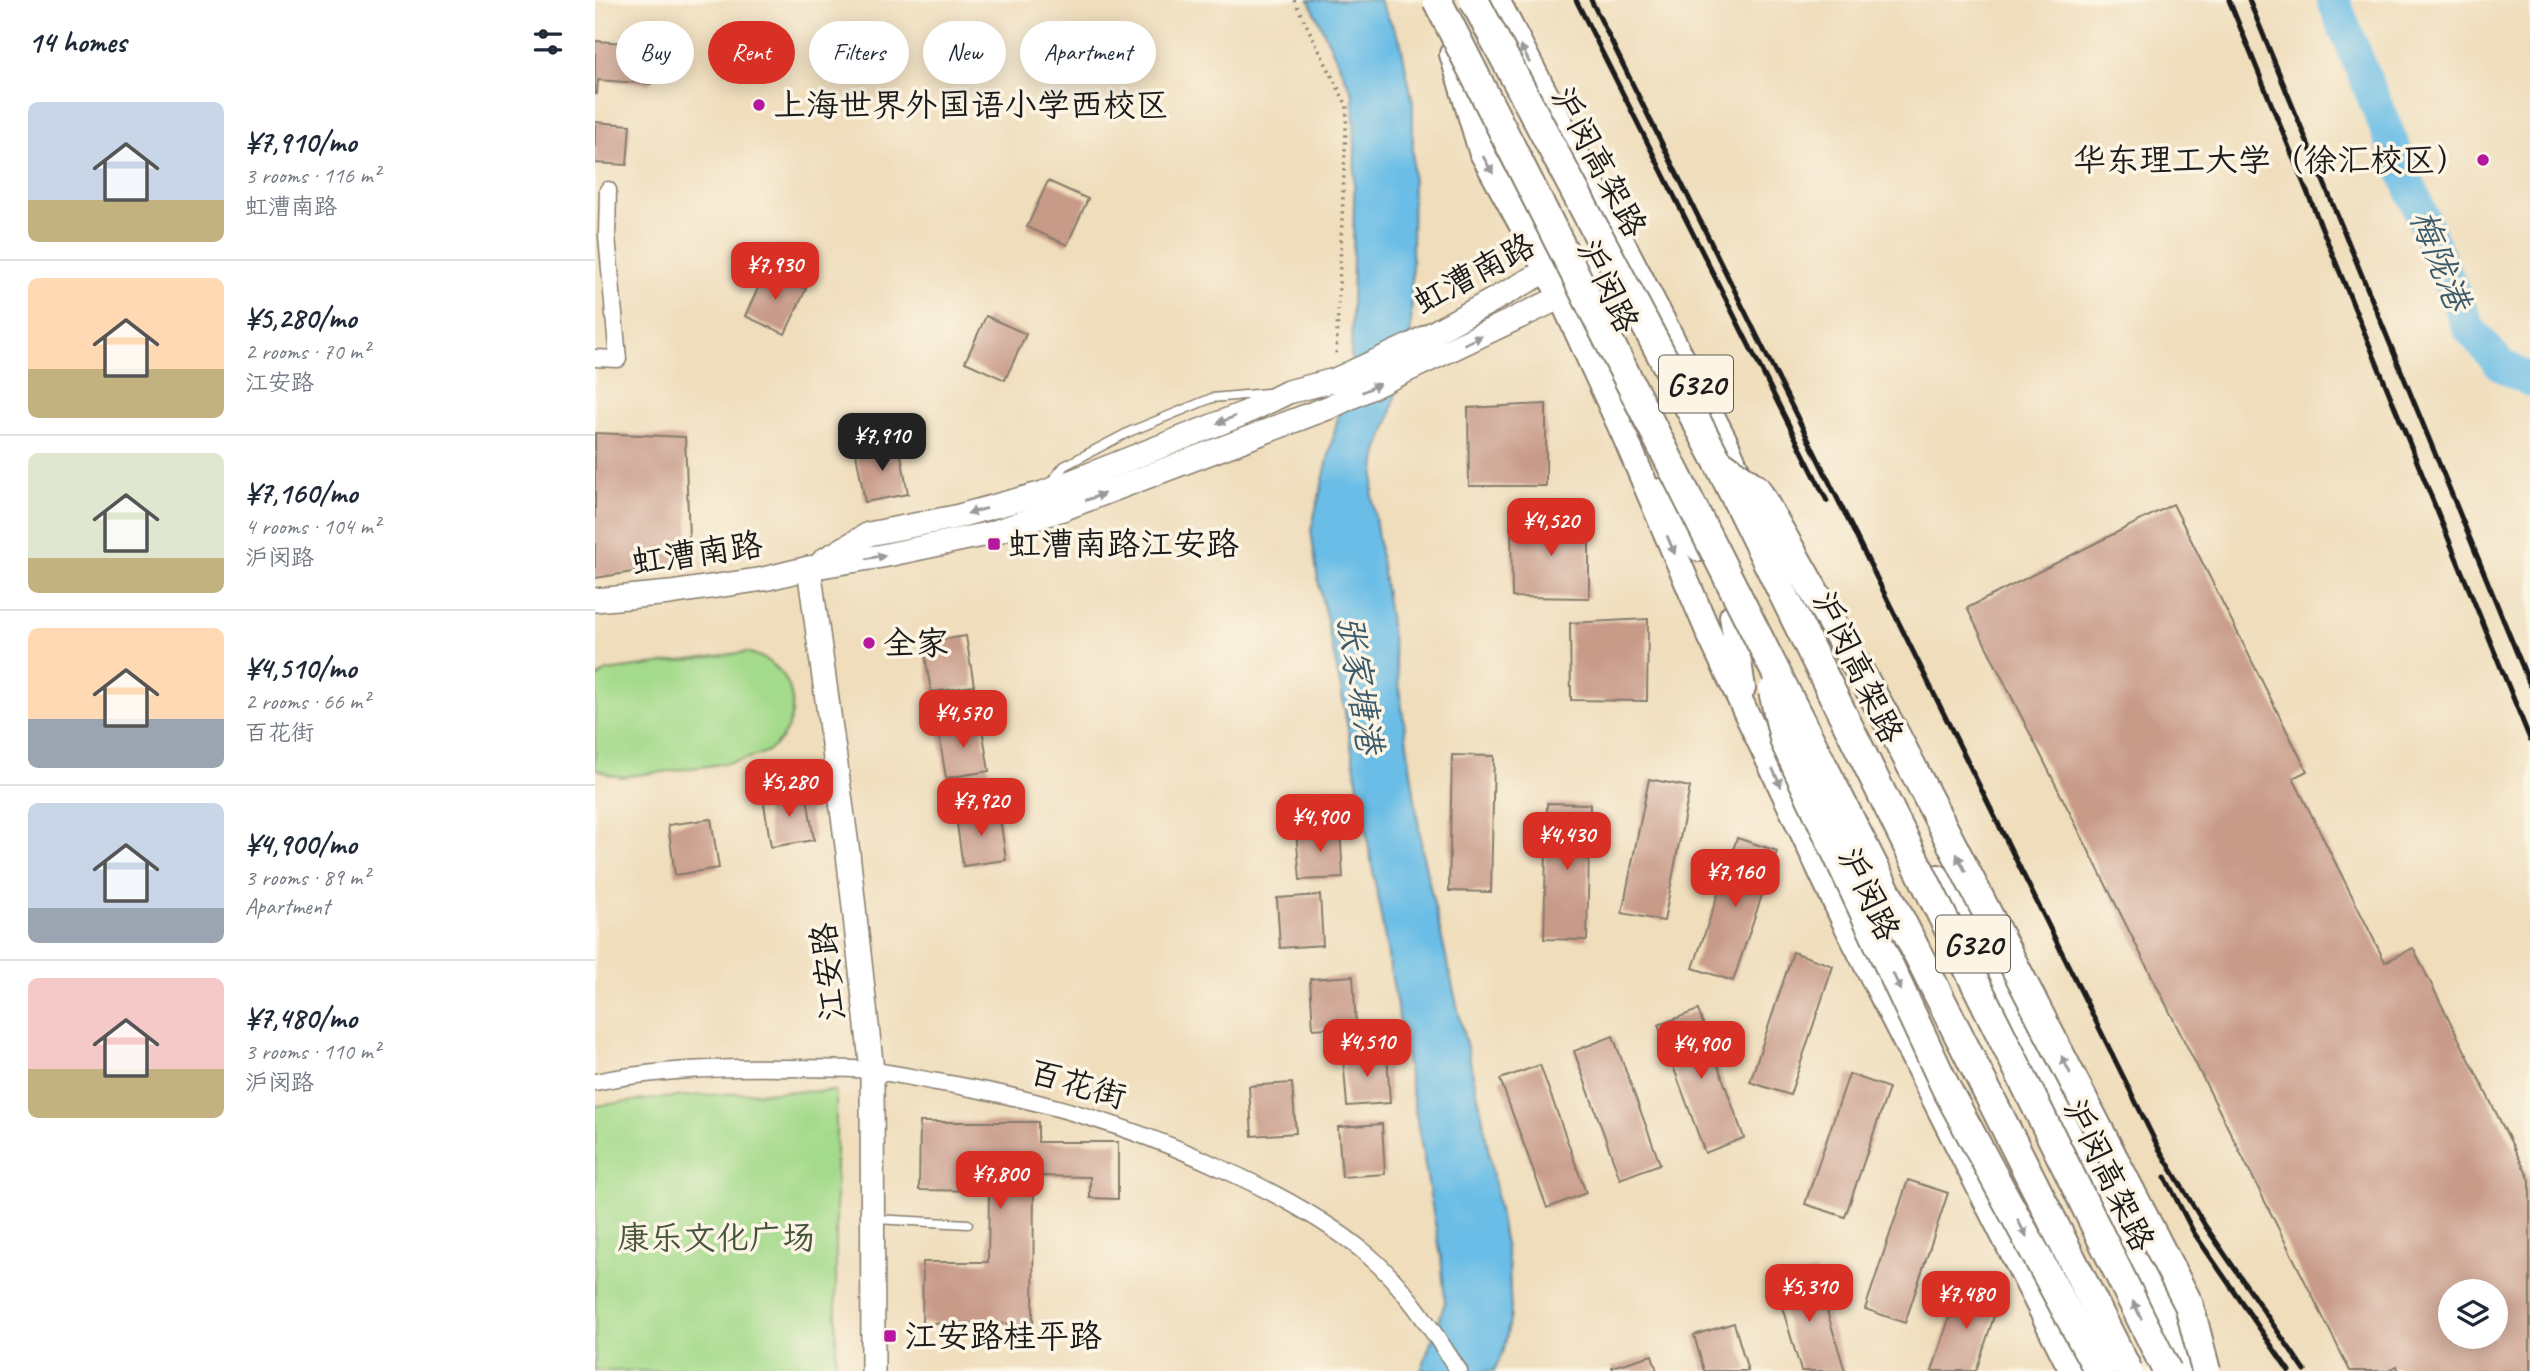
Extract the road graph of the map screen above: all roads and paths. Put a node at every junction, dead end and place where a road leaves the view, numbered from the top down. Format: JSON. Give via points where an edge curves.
{"nodes":[{"id":1,"x":1294,"y":0,"type":"edge"},
{"id":2,"x":1424,"y":0,"type":"edge"},
{"id":3,"x":1437,"y":0,"type":"edge"},
{"id":4,"x":1475,"y":0,"type":"edge"},
{"id":5,"x":1497,"y":0,"type":"edge"},
{"id":6,"x":608,"y":190,"type":"dead end"},
{"id":7,"x":1623,"y":245,"type":"junction"},
{"id":8,"x":1599,"y":259,"type":"junction"},
{"id":9,"x":1554,"y":267,"type":"junction"},
{"id":10,"x":1567,"y":293,"type":"junction"},
{"id":11,"x":595,"y":358,"type":"edge"},
{"id":12,"x":1335,"y":380,"type":"junction"},
{"id":13,"x":1625,"y":438,"type":"junction"},
{"id":14,"x":1718,"y":462,"type":"junction"},
{"id":15,"x":1761,"y":527,"type":"junction"},
{"id":16,"x":1699,"y":549,"type":"junction"},
{"id":17,"x":809,"y":568,"type":"junction"},
{"id":18,"x":595,"y":600,"type":"edge"},
{"id":19,"x":1732,"y":616,"type":"junction"},
{"id":20,"x":1763,"y":647,"type":"junction"},
{"id":21,"x":1748,"y":717,"type":"junction"},
{"id":22,"x":872,"y":1071,"type":"junction"},
{"id":23,"x":595,"y":1083,"type":"edge"},
{"id":24,"x":872,"y":1219,"type":"junction"},
{"id":25,"x":968,"y":1224,"type":"dead end"},
{"id":26,"x":2188,"y":1369,"type":"edge"},
{"id":27,"x":873,"y":1371,"type":"edge"},
{"id":28,"x":1459,"y":1371,"type":"edge"},
{"id":29,"x":2072,"y":1371,"type":"edge"},
{"id":30,"x":2099,"y":1371,"type":"edge"},
{"id":31,"x":2122,"y":1371,"type":"edge"},
{"id":32,"x":2128,"y":1371,"type":"edge"}],
"edges":[{"from":1,"to":12,"type":"path","via":[[1347,106]]},
{"from":2,"to":9,"type":"main road","name":"沪闵路","number":"G320","one_way":true,"via":[[1452,54],[1481,151]]},
{"from":3,"to":20,"type":"highway","bridge":true},
{"from":4,"to":8,"type":"main road","name":"沪闵路"},
{"from":4,"to":14,"type":"highway","name":"沪闵高架路","bridge":true},
{"from":7,"to":5,"type":"main road","name":"沪闵路","number":"G320","one_way":true},
{"from":6,"to":11,"type":"street","via":[[607,236],[618,359]]},
{"from":7,"to":8,"type":"main road","name":"虹漕南路"},
{"from":7,"to":15,"type":"main road","name":"沪闵路","number":"G320","via":[[1725,441]]},
{"from":8,"to":9,"type":"main road","name":"虹漕南路"},
{"from":8,"to":10,"type":"main road","name":"虹漕南路"},
{"from":8,"to":15,"type":"main road","name":"沪闵路","via":[[1707,452]]},
{"from":9,"to":10,"type":"main road","name":"沪闵路","number":"G320"},
{"from":9,"to":12,"type":"main road","name":"虹漕南路","via":[[1413,344]]},
{"from":10,"to":13,"type":"main road","name":"沪闵路","number":"G320"},
{"from":10,"to":16,"type":"main road","name":"沪闵路","number":"G320"},
{"from":17,"to":10,"type":"main road","name":"虹漕南路","one_way":true,"via":[[992,533],[1158,474],[1330,407]]},
{"from":12,"to":17,"type":"main road","name":"虹漕南路","one_way":true,"via":[[1288,392],[1043,493],[869,534]]},
{"from":13,"to":16,"type":"main road","name":"沪闵路","number":"G320"},
{"from":13,"to":21,"type":"main road","name":"沪闵路","number":"G320","one_way":true},
{"from":26,"to":14,"type":"highway","name":"沪闵高架路","one_way":true,"bridge":true},
{"from":26,"to":14,"type":"highway","one_way":true,"bridge":true,"via":[[2189,1306],[1895,734],[1756,489]]},
{"from":15,"to":26,"type":"main road","name":"沪闵路","number":"G320"},
{"from":16,"to":19,"type":"main road","name":"沪闵路","number":"G320"},
{"from":17,"to":18,"type":"main road","name":"虹漕南路","via":[[764,579]]},
{"from":17,"to":22,"type":"main road","name":"江安路"},
{"from":19,"to":21,"type":"main road"},
{"from":19,"to":31,"type":"main road","name":"沪闵路","number":"G320"},
{"from":20,"to":30,"type":"highway","one_way":true,"bridge":true,"via":[[1785,742],[1947,1088]]},
{"from":20,"to":32,"type":"highway","bridge":true},
{"from":21,"to":29,"type":"main road","name":"沪闵路","number":"G320","one_way":true,"via":[[1844,921]]},
{"from":22,"to":23,"type":"street","name":"百花街","via":[[692,1069]]},
{"from":22,"to":24,"type":"main road","name":"江安路"},
{"from":22,"to":28,"type":"street","name":"百花街","via":[[1055,1106],[1187,1152],[1291,1202],[1368,1255],[1395,1281]]},
{"from":24,"to":25,"type":"lane"},
{"from":24,"to":27,"type":"main road","name":"江安路"}]}
